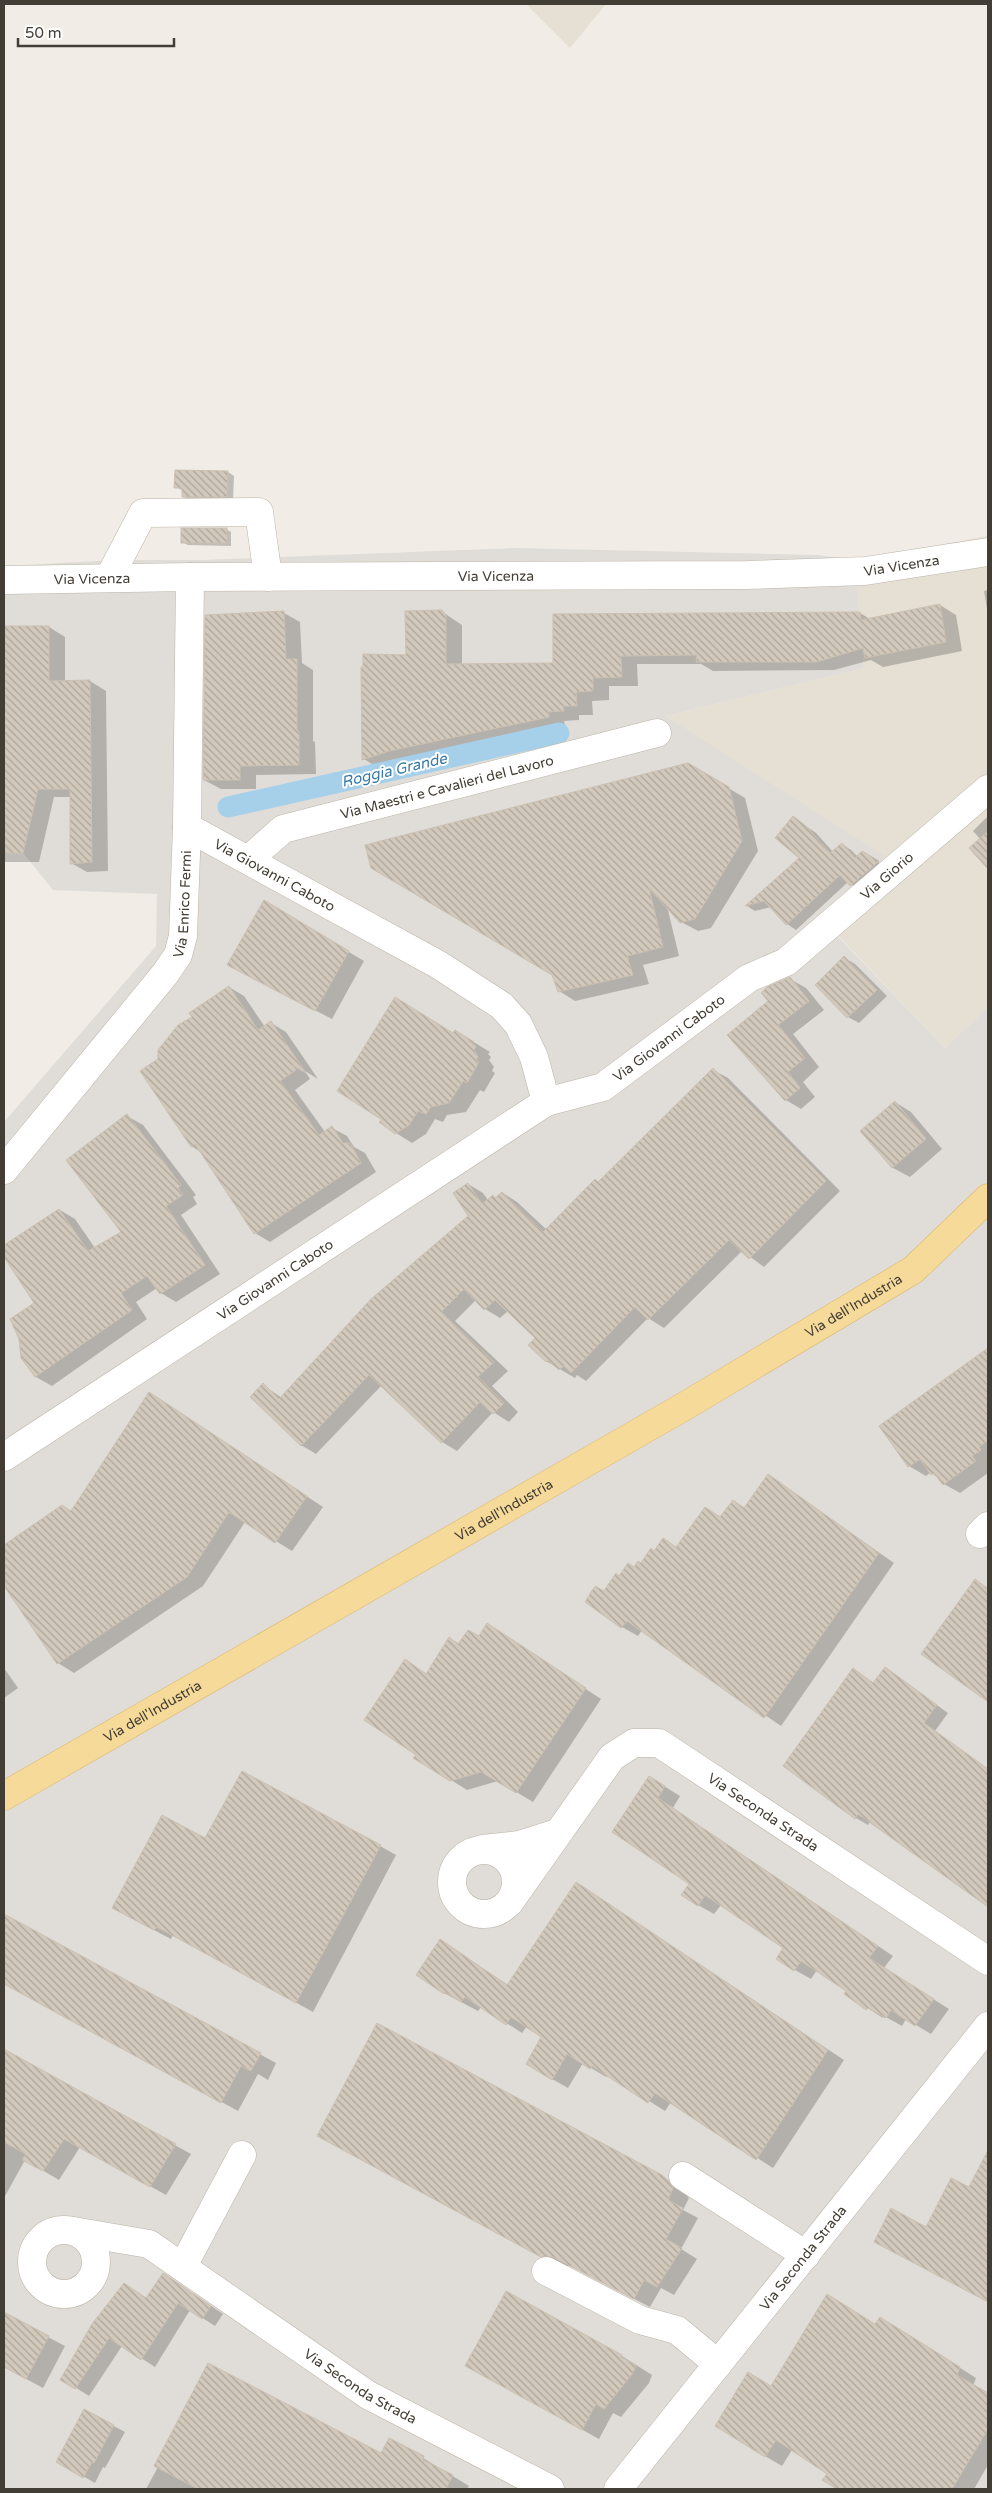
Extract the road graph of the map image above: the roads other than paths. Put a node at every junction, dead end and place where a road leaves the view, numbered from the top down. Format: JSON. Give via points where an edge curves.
{"nodes":[{"id":1,"x":988,"y":552,"type":"edge"},
{"id":2,"x":190,"y":577,"type":"junction"},
{"id":3,"x":268,"y":577,"type":"junction"},
{"id":4,"x":110,"y":578,"type":"junction"},
{"id":5,"x":4,"y":580,"type":"edge"},
{"id":6,"x":657,"y":733,"type":"dead end"},
{"id":7,"x":988,"y":789,"type":"edge"},
{"id":8,"x":187,"y":827,"type":"junction"},
{"id":9,"x":248,"y":860,"type":"junction"},
{"id":10,"x":786,"y":962,"type":"joint"},
{"id":11,"x":546,"y":1102,"type":"junction"},
{"id":12,"x":4,"y":1170,"type":"edge"},
{"id":13,"x":988,"y":1198,"type":"edge"},
{"id":14,"x":4,"y":1458,"type":"edge"},
{"id":15,"x":4,"y":1796,"type":"edge"},
{"id":16,"x":556,"y":1834,"type":"junction"},
{"id":17,"x":482,"y":1849,"type":"junction"},
{"id":18,"x":509,"y":1903,"type":"junction"},
{"id":19,"x":988,"y":1961,"type":"edge"},
{"id":20,"x":988,"y":2026,"type":"edge"},
{"id":21,"x":242,"y":2155,"type":"dead end"},
{"id":22,"x":683,"y":2176,"type":"dead end"},
{"id":23,"x":73,"y":2231,"type":"junction"},
{"id":24,"x":149,"y":2244,"type":"junction"},
{"id":25,"x":806,"y":2255,"type":"junction"},
{"id":26,"x":183,"y":2266,"type":"junction"},
{"id":27,"x":546,"y":2271,"type":"dead end"},
{"id":28,"x":88,"y":2283,"type":"junction"},
{"id":29,"x":718,"y":2364,"type":"junction"},
{"id":30,"x":550,"y":2489,"type":"edge"},
{"id":31,"x":618,"y":2489,"type":"edge"}],
"edges":[{"from":1,"to":3,"type":"street","name":"Via Vicenza","via":[[865,570],[747,575]]},
{"from":2,"to":3,"type":"street","name":"Via Vicenza"},
{"from":2,"to":4,"type":"street","name":"Via Vicenza"},
{"from":2,"to":8,"type":"street","name":"Via Enrico Fermi"},
{"from":3,"to":4,"type":"street","via":[[259,512],[191,512],[143,513]]},
{"from":4,"to":5,"type":"street","name":"Via Vicenza"},
{"from":6,"to":9,"type":"street","name":"Via Maestri e Cavalieri del Lavoro","via":[[283,830]]},
{"from":7,"to":10,"type":"street","name":"Via Giorio"},
{"from":8,"to":9,"type":"street","name":"Via Giovanni Caboto"},
{"from":8,"to":12,"type":"street","name":"Via Enrico Fermi","via":[[183,936],[178,955]]},
{"from":9,"to":11,"type":"street","name":"Via Giovanni Caboto","via":[[439,965],[502,1006],[518,1024],[534,1057]]},
{"from":10,"to":11,"type":"street","name":"Via Giovanni Caboto","via":[[748,978],[603,1086]]},
{"from":11,"to":14,"type":"street","name":"Via Giovanni Caboto"},
{"from":13,"to":15,"type":"main road","name":"Via dell'Industria","via":[[913,1270],[677,1411]]},
{"from":16,"to":17,"type":"street","via":[[519,1845]]},
{"from":16,"to":18,"type":"street","name":"Via Seconda Strada"},
{"from":16,"to":19,"type":"street","name":"Via Seconda Strada","via":[[612,1756],[634,1744],[659,1743]]},
{"from":17,"to":18,"type":"street","via":[[503,1856],[511,1864],[516,1884]]},
{"from":17,"to":18,"type":"street","via":[[467,1855],[456,1867],[452,1877],[456,1898],[466,1909],[481,1914],[491,1913]]},
{"from":20,"to":25,"type":"street","name":"Via Seconda Strada"},
{"from":21,"to":26,"type":"street"},
{"from":22,"to":25,"type":"street"},
{"from":23,"to":24,"type":"street","name":"Via Seconda Strada"},
{"from":23,"to":28,"type":"street","via":[[87,2240],[95,2254],[94,2274]]},
{"from":23,"to":28,"type":"street","name":"Via Seconda Strada","via":[[62,2230],[42,2238],[32,2257],[32,2268],[36,2278],[51,2292],[71,2294]]},
{"from":24,"to":26,"type":"street","name":"Via Seconda Strada"},
{"from":24,"to":28,"type":"street","name":"Via Seconda Strada","via":[[114,2256]]},
{"from":25,"to":29,"type":"street","name":"Via Seconda Strada"},
{"from":26,"to":30,"type":"street","name":"Via Seconda Strada","via":[[368,2395]]},
{"from":27,"to":29,"type":"street","via":[[640,2320],[677,2330]]},
{"from":29,"to":31,"type":"street","name":"Via Seconda Strada"}]}
